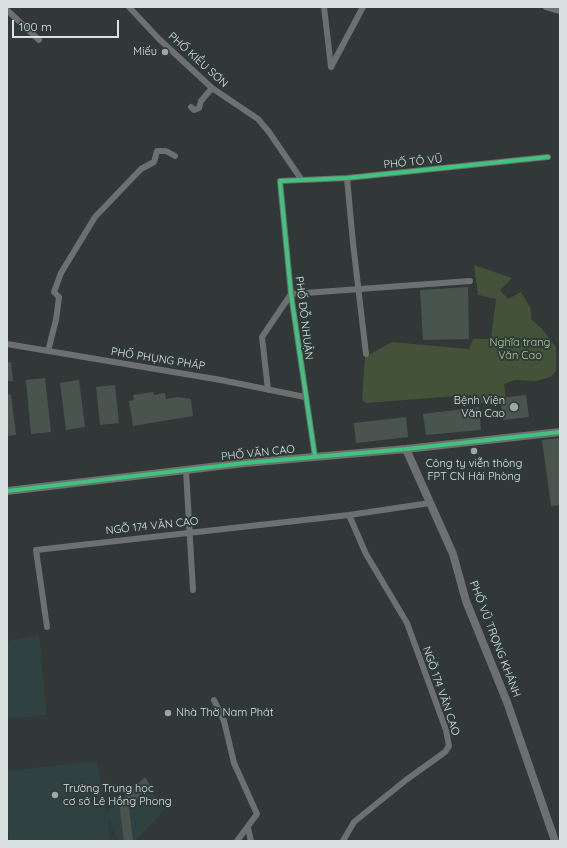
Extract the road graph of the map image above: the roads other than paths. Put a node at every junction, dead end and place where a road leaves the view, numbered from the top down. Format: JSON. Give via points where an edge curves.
{"nodes":[{"id":1,"x":129,"y":7,"type":"edge"},
{"id":2,"x":324,"y":7,"type":"edge"},
{"id":3,"x":363,"y":7,"type":"edge"},
{"id":4,"x":546,"y":7,"type":"edge"},
{"id":5,"x":7,"y":10,"type":"edge"},
{"id":6,"x":560,"y":11,"type":"edge"},
{"id":7,"x":39,"y":40,"type":"dead end"},
{"id":8,"x":212,"y":88,"type":"junction"},
{"id":9,"x":191,"y":107,"type":"dead end"},
{"id":10,"x":175,"y":156,"type":"dead end"},
{"id":11,"x":548,"y":157,"type":"dead end"},
{"id":12,"x":347,"y":178,"type":"junction"},
{"id":13,"x":301,"y":179,"type":"junction"},
{"id":14,"x":280,"y":181,"type":"joint"},
{"id":15,"x":470,"y":281,"type":"dead end"},
{"id":16,"x":358,"y":290,"type":"junction"},
{"id":17,"x":291,"y":294,"type":"junction"},
{"id":18,"x":7,"y":344,"type":"edge"},
{"id":19,"x":48,"y":351,"type":"junction"},
{"id":20,"x":366,"y":354,"type":"dead end"},
{"id":21,"x":268,"y":390,"type":"junction"},
{"id":22,"x":305,"y":397,"type":"junction"},
{"id":23,"x":560,"y":432,"type":"edge"},
{"id":24,"x":406,"y":449,"type":"junction"},
{"id":25,"x":315,"y":457,"type":"junction"},
{"id":26,"x":186,"y":471,"type":"junction"},
{"id":27,"x":7,"y":491,"type":"edge"},
{"id":28,"x":430,"y":503,"type":"junction"},
{"id":29,"x":349,"y":515,"type":"junction"},
{"id":30,"x":189,"y":532,"type":"junction"},
{"id":31,"x":193,"y":590,"type":"dead end"},
{"id":32,"x":47,"y":627,"type":"dead end"},
{"id":33,"x":214,"y":700,"type":"dead end"},
{"id":34,"x":248,"y":828,"type":"junction"},
{"id":35,"x":237,"y":841,"type":"edge"},
{"id":36,"x":251,"y":841,"type":"edge"},
{"id":37,"x":343,"y":841,"type":"edge"},
{"id":38,"x":555,"y":841,"type":"edge"}],
"edges":[{"from":1,"to":8,"type":"street","name":"PHỐ KIỀU SƠN"},
{"from":2,"to":3,"type":"street","via":[[332,67]]},
{"from":4,"to":6,"type":"street"},
{"from":5,"to":7,"type":"street"},
{"from":8,"to":9,"type":"street","via":[[201,101],[199,108],[194,110]]},
{"from":8,"to":13,"type":"street","name":"PHỐ KIỀU SƠN","via":[[258,119]]},
{"from":10,"to":19,"type":"street","via":[[166,151],[157,151],[154,162],[141,169],[94,217],[61,273],[54,292],[59,298]]},
{"from":11,"to":12,"type":"street","name":"PHỐ TÔ VŨ"},
{"from":12,"to":13,"type":"street","name":"PHỐ TÔ VŨ"},
{"from":12,"to":16,"type":"street"},
{"from":13,"to":14,"type":"street","name":"PHỐ TÔ VŨ"},
{"from":14,"to":17,"type":"street","name":"PHỐ ĐỖ NHUẬN"},
{"from":15,"to":16,"type":"street"},
{"from":16,"to":17,"type":"street"},
{"from":16,"to":20,"type":"street"},
{"from":17,"to":21,"type":"street","via":[[262,337]]},
{"from":17,"to":22,"type":"street","name":"PHỐ ĐỖ NHUẬN"},
{"from":18,"to":19,"type":"street","name":"PHỐ PHỤNG PHÁP"},
{"from":19,"to":21,"type":"street","name":"PHỐ PHỤNG PHÁP"},
{"from":21,"to":22,"type":"street","name":"PHỐ PHỤNG PHÁP"},
{"from":22,"to":25,"type":"street","name":"PHỐ ĐỖ NHUẬN"},
{"from":23,"to":24,"type":"street","name":"PHỐ VĂN CAO"},
{"from":24,"to":25,"type":"street","name":"PHỐ VĂN CAO"},
{"from":24,"to":28,"type":"street","name":"PHỐ VŨ TRỌNG KHÁNH"},
{"from":25,"to":26,"type":"street","name":"PHỐ VĂN CAO"},
{"from":26,"to":27,"type":"street","name":"PHỐ VĂN CAO"},
{"from":26,"to":30,"type":"street"},
{"from":28,"to":29,"type":"street","name":"NGÕ 174 VĂN CAO"},
{"from":28,"to":38,"type":"street","name":"PHỐ VŨ TRỌNG KHÁNH","via":[[453,554],[466,601],[507,702]]},
{"from":29,"to":30,"type":"street","name":"NGÕ 174 VĂN CAO"},
{"from":29,"to":37,"type":"street","name":"NGÕ 174 VĂN CAO","via":[[366,554],[407,624],[446,730],[449,746],[445,752],[354,822]]},
{"from":30,"to":31,"type":"street"},
{"from":30,"to":32,"type":"street","name":"NGÕ 174 VĂN CAO","via":[[36,550]]},
{"from":33,"to":34,"type":"street","via":[[224,721],[234,763],[257,814]]},
{"from":34,"to":35,"type":"street"},
{"from":34,"to":36,"type":"street"}]}
